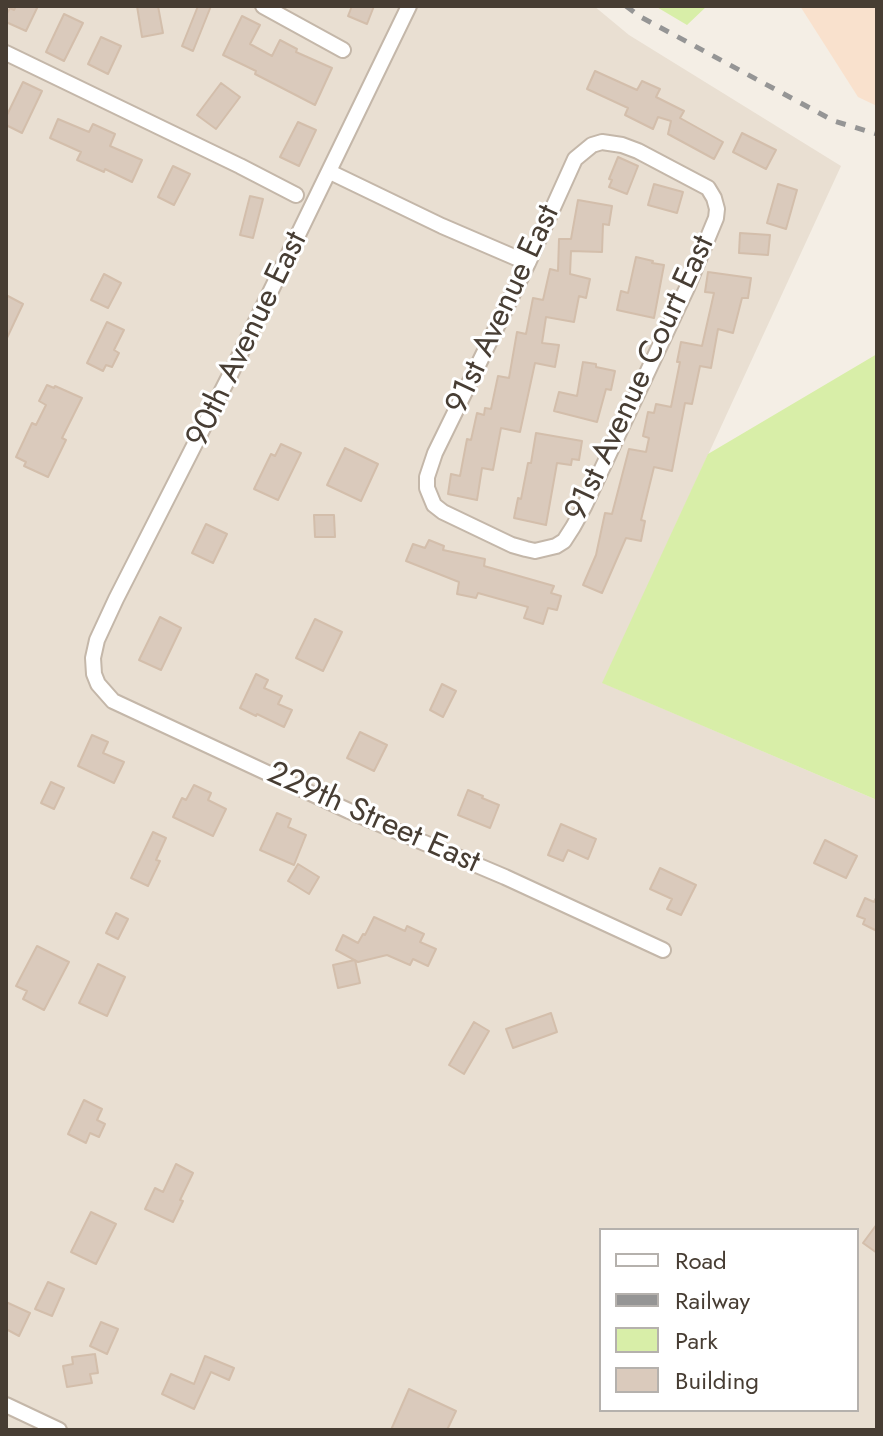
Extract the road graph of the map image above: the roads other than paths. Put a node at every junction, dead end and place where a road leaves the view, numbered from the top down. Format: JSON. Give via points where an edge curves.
{"nodes":[{"id":1,"x":263,"y":6,"type":"edge"},
{"id":2,"x":409,"y":6,"type":"edge"},
{"id":3,"x":343,"y":50,"type":"dead end"},
{"id":4,"x":6,"y":53,"type":"edge"},
{"id":5,"x":330,"y":172,"type":"junction"},
{"id":6,"x":296,"y":195,"type":"dead end"},
{"id":7,"x":714,"y":198,"type":"joint"},
{"id":8,"x":528,"y":263,"type":"junction"},
{"id":9,"x":429,"y":492,"type":"joint"},
{"id":10,"x":94,"y":674,"type":"joint"},
{"id":11,"x":663,"y":950,"type":"dead end"},
{"id":12,"x":6,"y":1405,"type":"edge"},
{"id":13,"x":59,"y":1430,"type":"edge"}],
"edges":[{"from":1,"to":3,"type":"street"},
{"from":2,"to":5,"type":"street","name":"90th Avenue East"},
{"from":4,"to":6,"type":"street"},
{"from":5,"to":8,"type":"street"},
{"from":5,"to":10,"type":"street","name":"90th Avenue East","via":[[116,599],[97,640]]},
{"from":7,"to":8,"type":"street","name":"91st Avenue East","via":[[708,188],[638,151],[602,142],[592,145],[575,159]]},
{"from":7,"to":9,"type":"street","name":"91st Avenue Court East","via":[[716,218],[687,288],[564,541],[535,551],[512,545],[443,512]]},
{"from":8,"to":9,"type":"street","name":"91st Avenue East","via":[[435,453],[427,477]]},
{"from":10,"to":11,"type":"street","name":"229th Street East","via":[[113,701]]},
{"from":12,"to":13,"type":"street"}]}
